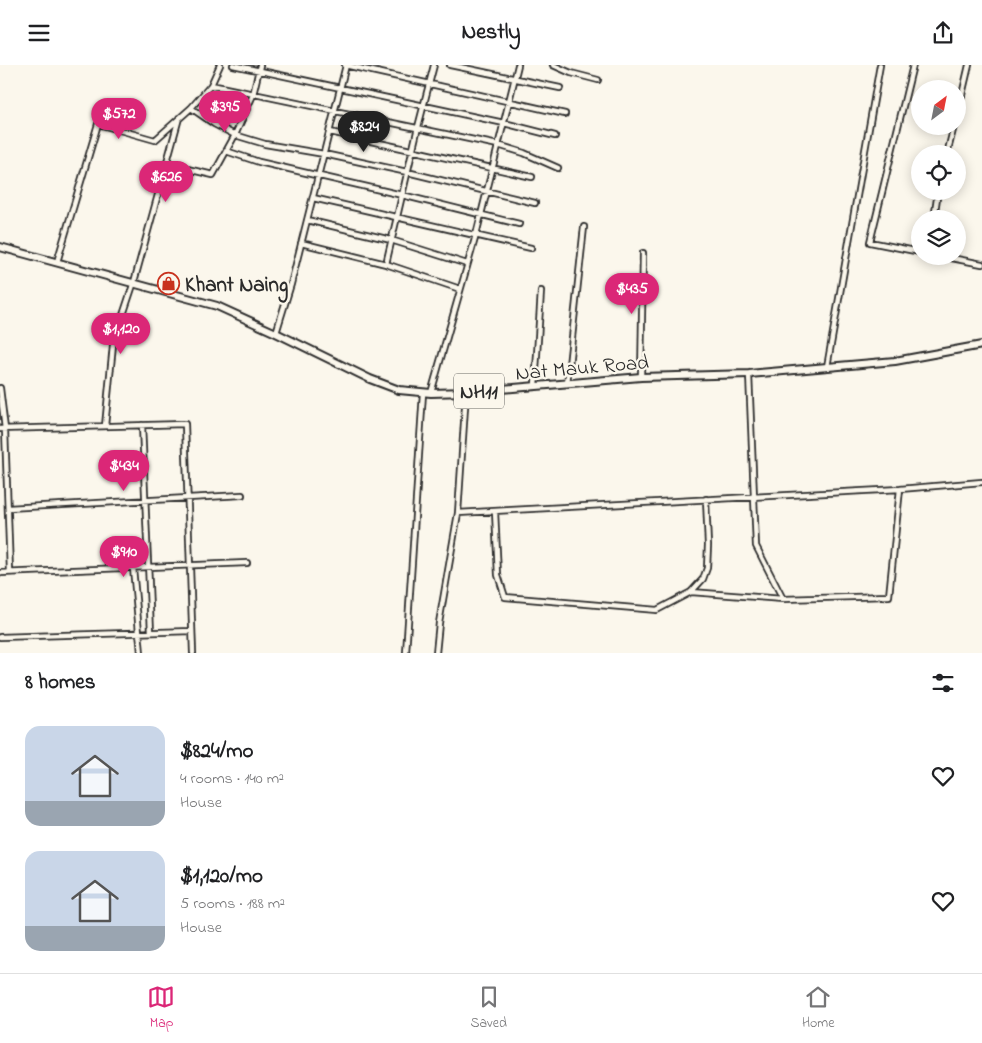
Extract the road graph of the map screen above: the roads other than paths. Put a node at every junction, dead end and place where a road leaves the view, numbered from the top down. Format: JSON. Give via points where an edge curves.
{"nodes":[{"id":1,"x":220,"y":65,"type":"edge"},
{"id":2,"x":233,"y":65,"type":"edge"},
{"id":3,"x":345,"y":65,"type":"edge"},
{"id":4,"x":434,"y":65,"type":"edge"},
{"id":5,"x":450,"y":65,"type":"edge"},
{"id":6,"x":518,"y":65,"type":"edge"},
{"id":7,"x":553,"y":65,"type":"edge"},
{"id":8,"x":880,"y":65,"type":"edge"},
{"id":9,"x":913,"y":65,"type":"edge"},
{"id":10,"x":969,"y":65,"type":"edge"},
{"id":11,"x":260,"y":67,"type":"edge"},
{"id":12,"x":515,"y":78,"type":"junction"},
{"id":13,"x":598,"y":80,"type":"dead end"},
{"id":14,"x":965,"y":80,"type":"edge"},
{"id":15,"x":211,"y":85,"type":"junction"},
{"id":16,"x":429,"y":85,"type":"junction"},
{"id":17,"x":340,"y":88,"type":"junction"},
{"id":18,"x":560,"y":88,"type":"dead end"},
{"id":19,"x":253,"y":95,"type":"junction"},
{"id":20,"x":509,"y":101,"type":"junction"},
{"id":21,"x":424,"y":105,"type":"junction"},
{"id":22,"x":191,"y":108,"type":"junction"},
{"id":23,"x":335,"y":111,"type":"junction"},
{"id":24,"x":565,"y":114,"type":"dead end"},
{"id":25,"x":179,"y":118,"type":"junction"},
{"id":26,"x":504,"y":123,"type":"junction"},
{"id":27,"x":418,"y":127,"type":"junction"},
{"id":28,"x":330,"y":132,"type":"junction"},
{"id":29,"x":235,"y":135,"type":"junction"},
{"id":30,"x":555,"y":136,"type":"dead end"},
{"id":31,"x":498,"y":145,"type":"junction"},
{"id":32,"x":412,"y":150,"type":"junction"},
{"id":33,"x":226,"y":151,"type":"junction"},
{"id":34,"x":324,"y":154,"type":"junction"},
{"id":35,"x":166,"y":164,"type":"junction"},
{"id":36,"x":492,"y":168,"type":"junction"},
{"id":37,"x":558,"y":168,"type":"dead end"},
{"id":38,"x":407,"y":172,"type":"junction"},
{"id":39,"x":318,"y":176,"type":"junction"},
{"id":40,"x":532,"y":177,"type":"dead end"},
{"id":41,"x":486,"y":192,"type":"junction"},
{"id":42,"x":402,"y":195,"type":"junction"},
{"id":43,"x":313,"y":198,"type":"junction"},
{"id":44,"x":535,"y":203,"type":"dead end"},
{"id":45,"x":481,"y":215,"type":"junction"},
{"id":46,"x":396,"y":217,"type":"junction"},
{"id":47,"x":307,"y":220,"type":"junction"},
{"id":48,"x":519,"y":224,"type":"dead end"},
{"id":49,"x":584,"y":227,"type":"dead end"},
{"id":50,"x":476,"y":235,"type":"junction"},
{"id":51,"x":391,"y":240,"type":"junction"},
{"id":52,"x":302,"y":243,"type":"junction"},
{"id":53,"x":0,"y":247,"type":"edge"},
{"id":54,"x":531,"y":248,"type":"dead end"},
{"id":55,"x":911,"y":250,"type":"edge"},
{"id":56,"x":643,"y":253,"type":"dead end"},
{"id":57,"x":966,"y":261,"type":"edge"},
{"id":58,"x":57,"y":262,"type":"junction"},
{"id":59,"x":386,"y":264,"type":"junction"},
{"id":60,"x":468,"y":264,"type":"junction"},
{"id":61,"x":982,"y":264,"type":"edge"},
{"id":62,"x":134,"y":282,"type":"junction"},
{"id":63,"x":460,"y":289,"type":"junction"},
{"id":64,"x":541,"y":291,"type":"dead end"},
{"id":65,"x":276,"y":333,"type":"junction"},
{"id":66,"x":982,"y":345,"type":"edge"},
{"id":67,"x":827,"y":367,"type":"junction"},
{"id":68,"x":749,"y":374,"type":"junction"},
{"id":69,"x":641,"y":377,"type":"junction"},
{"id":70,"x":567,"y":384,"type":"junction"},
{"id":71,"x":535,"y":386,"type":"junction"},
{"id":72,"x":0,"y":388,"type":"edge"},
{"id":73,"x":466,"y":391,"type":"junction"},
{"id":74,"x":423,"y":393,"type":"junction"},
{"id":75,"x":431,"y":393,"type":"junction"},
{"id":76,"x":142,"y":425,"type":"junction"},
{"id":77,"x":105,"y":426,"type":"junction"},
{"id":78,"x":2,"y":429,"type":"edge"},
{"id":79,"x":982,"y":482,"type":"edge"},
{"id":80,"x":900,"y":489,"type":"junction"},
{"id":81,"x":242,"y":495,"type":"dead end"},
{"id":82,"x":754,"y":497,"type":"junction"},
{"id":83,"x":187,"y":498,"type":"junction"},
{"id":84,"x":706,"y":499,"type":"junction"},
{"id":85,"x":145,"y":500,"type":"junction"},
{"id":86,"x":8,"y":508,"type":"junction"},
{"id":87,"x":494,"y":511,"type":"junction"},
{"id":88,"x":458,"y":513,"type":"junction"},
{"id":89,"x":247,"y":563,"type":"dead end"},
{"id":90,"x":189,"y":565,"type":"junction"},
{"id":91,"x":133,"y":567,"type":"junction"},
{"id":92,"x":148,"y":567,"type":"junction"},
{"id":93,"x":10,"y":572,"type":"junction"},
{"id":94,"x":0,"y":573,"type":"edge"},
{"id":95,"x":691,"y":592,"type":"junction"},
{"id":96,"x":783,"y":599,"type":"junction"},
{"id":97,"x":192,"y":631,"type":"junction"},
{"id":98,"x":139,"y":632,"type":"junction"},
{"id":99,"x":151,"y":632,"type":"junction"},
{"id":100,"x":0,"y":637,"type":"edge"},
{"id":101,"x":141,"y":653,"type":"edge"},
{"id":102,"x":193,"y":653,"type":"edge"},
{"id":103,"x":406,"y":653,"type":"edge"},
{"id":104,"x":436,"y":653,"type":"edge"}],
"edges":[{"from":1,"to":15,"type":"street"},
{"from":2,"to":11,"type":"street"},
{"from":3,"to":16,"type":"street"},
{"from":3,"to":17,"type":"street"},
{"from":4,"to":16,"type":"street"},
{"from":5,"to":12,"type":"street"},
{"from":6,"to":12,"type":"street"},
{"from":7,"to":13,"type":"street"},
{"from":8,"to":67,"type":"street"},
{"from":9,"to":55,"type":"street","via":[[870,242]]},
{"from":10,"to":14,"type":"street"},
{"from":11,"to":17,"type":"street"},
{"from":11,"to":19,"type":"street"},
{"from":12,"to":18,"type":"street"},
{"from":12,"to":20,"type":"street"},
{"from":15,"to":19,"type":"street"},
{"from":15,"to":22,"type":"street"},
{"from":16,"to":20,"type":"street"},
{"from":16,"to":21,"type":"street"},
{"from":17,"to":21,"type":"street"},
{"from":17,"to":23,"type":"street"},
{"from":19,"to":23,"type":"street"},
{"from":19,"to":29,"type":"street"},
{"from":20,"to":24,"type":"street"},
{"from":20,"to":26,"type":"street"},
{"from":21,"to":26,"type":"street"},
{"from":21,"to":27,"type":"street"},
{"from":22,"to":25,"type":"street"},
{"from":22,"to":29,"type":"street"},
{"from":23,"to":27,"type":"street"},
{"from":23,"to":28,"type":"street"},
{"from":25,"to":35,"type":"street"},
{"from":25,"to":58,"type":"street","via":[[155,139],[98,124]]},
{"from":26,"to":30,"type":"street"},
{"from":26,"to":31,"type":"street"},
{"from":27,"to":31,"type":"street"},
{"from":27,"to":32,"type":"street"},
{"from":28,"to":32,"type":"street"},
{"from":28,"to":34,"type":"street"},
{"from":29,"to":33,"type":"street"},
{"from":29,"to":34,"type":"street","via":[[265,144]]},
{"from":31,"to":36,"type":"street"},
{"from":31,"to":37,"type":"street"},
{"from":32,"to":36,"type":"street"},
{"from":32,"to":38,"type":"street"},
{"from":33,"to":35,"type":"street","via":[[212,175]]},
{"from":33,"to":39,"type":"street"},
{"from":34,"to":38,"type":"street"},
{"from":34,"to":39,"type":"street"},
{"from":35,"to":62,"type":"street"},
{"from":36,"to":40,"type":"street"},
{"from":36,"to":41,"type":"street"},
{"from":38,"to":41,"type":"street"},
{"from":38,"to":42,"type":"street"},
{"from":39,"to":42,"type":"street"},
{"from":39,"to":43,"type":"street"},
{"from":41,"to":44,"type":"street"},
{"from":41,"to":45,"type":"street"},
{"from":42,"to":45,"type":"street"},
{"from":42,"to":46,"type":"street"},
{"from":43,"to":46,"type":"street"},
{"from":43,"to":47,"type":"street"},
{"from":45,"to":48,"type":"street"},
{"from":45,"to":50,"type":"street"},
{"from":46,"to":50,"type":"street"},
{"from":46,"to":51,"type":"street"},
{"from":47,"to":51,"type":"street"},
{"from":47,"to":52,"type":"street"},
{"from":49,"to":70,"type":"street"},
{"from":50,"to":54,"type":"street"},
{"from":50,"to":60,"type":"street"},
{"from":51,"to":59,"type":"street"},
{"from":51,"to":60,"type":"street"},
{"from":52,"to":59,"type":"street"},
{"from":52,"to":65,"type":"street"},
{"from":53,"to":58,"type":"highway","name":"Nat Mauk Road","number":"NH11"},
{"from":56,"to":69,"type":"street"},
{"from":57,"to":61,"type":"street"},
{"from":58,"to":62,"type":"highway","name":"Nat Mauk Road","number":"NH11"},
{"from":59,"to":63,"type":"street"},
{"from":60,"to":63,"type":"street"},
{"from":62,"to":65,"type":"highway","name":"Nat Mauk Road","number":"NH11","via":[[217,306]]},
{"from":62,"to":77,"type":"street","via":[[112,345]]},
{"from":63,"to":75,"type":"street"},
{"from":64,"to":71,"type":"street"},
{"from":65,"to":74,"type":"highway","name":"Nat Mauk Road","number":"NH11","via":[[370,379],[400,391]]},
{"from":66,"to":67,"type":"highway","name":"Nat Mauk Road","number":"NH11","via":[[895,361]]},
{"from":67,"to":68,"type":"highway","name":"Nat Mauk Road","number":"NH11"},
{"from":68,"to":69,"type":"highway","name":"Nat Mauk Road","number":"NH11"},
{"from":68,"to":82,"type":"street"},
{"from":69,"to":70,"type":"highway","name":"Nat Mauk Road","number":"NH11"},
{"from":70,"to":71,"type":"highway","name":"Nat Mauk Road","number":"NH11"},
{"from":71,"to":73,"type":"highway","name":"Nat Mauk Road","number":"NH11"},
{"from":72,"to":78,"type":"street"},
{"from":73,"to":75,"type":"highway","name":"Nat Mauk Road","number":"NH11"},
{"from":73,"to":88,"type":"street"},
{"from":74,"to":75,"type":"highway","name":"Nat Mauk Road","number":"NH11"},
{"from":74,"to":103,"type":"street"},
{"from":76,"to":77,"type":"street"},
{"from":76,"to":83,"type":"street","via":[[185,424]]},
{"from":76,"to":85,"type":"street"},
{"from":77,"to":78,"type":"street"},
{"from":78,"to":86,"type":"street"},
{"from":79,"to":80,"type":"street"},
{"from":80,"to":82,"type":"street"},
{"from":80,"to":96,"type":"street","via":[[889,596]]},
{"from":81,"to":83,"type":"street"},
{"from":82,"to":84,"type":"street"},
{"from":82,"to":96,"type":"street","via":[[756,546]]},
{"from":83,"to":85,"type":"street"},
{"from":83,"to":90,"type":"street"},
{"from":84,"to":87,"type":"street"},
{"from":84,"to":95,"type":"street","via":[[707,568],[703,579]]},
{"from":85,"to":86,"type":"street"},
{"from":85,"to":92,"type":"street"},
{"from":86,"to":93,"type":"street"},
{"from":87,"to":88,"type":"street"},
{"from":87,"to":95,"type":"street","via":[[498,575],[505,597],[657,610]]},
{"from":88,"to":104,"type":"street"},
{"from":89,"to":90,"type":"street"},
{"from":90,"to":92,"type":"street"},
{"from":90,"to":97,"type":"street"},
{"from":91,"to":92,"type":"street"},
{"from":91,"to":93,"type":"street"},
{"from":91,"to":98,"type":"street"},
{"from":92,"to":99,"type":"street"},
{"from":93,"to":94,"type":"street"},
{"from":95,"to":96,"type":"street"},
{"from":97,"to":99,"type":"street"},
{"from":97,"to":102,"type":"street"},
{"from":98,"to":99,"type":"street"},
{"from":98,"to":100,"type":"street"},
{"from":98,"to":101,"type":"street"}]}
